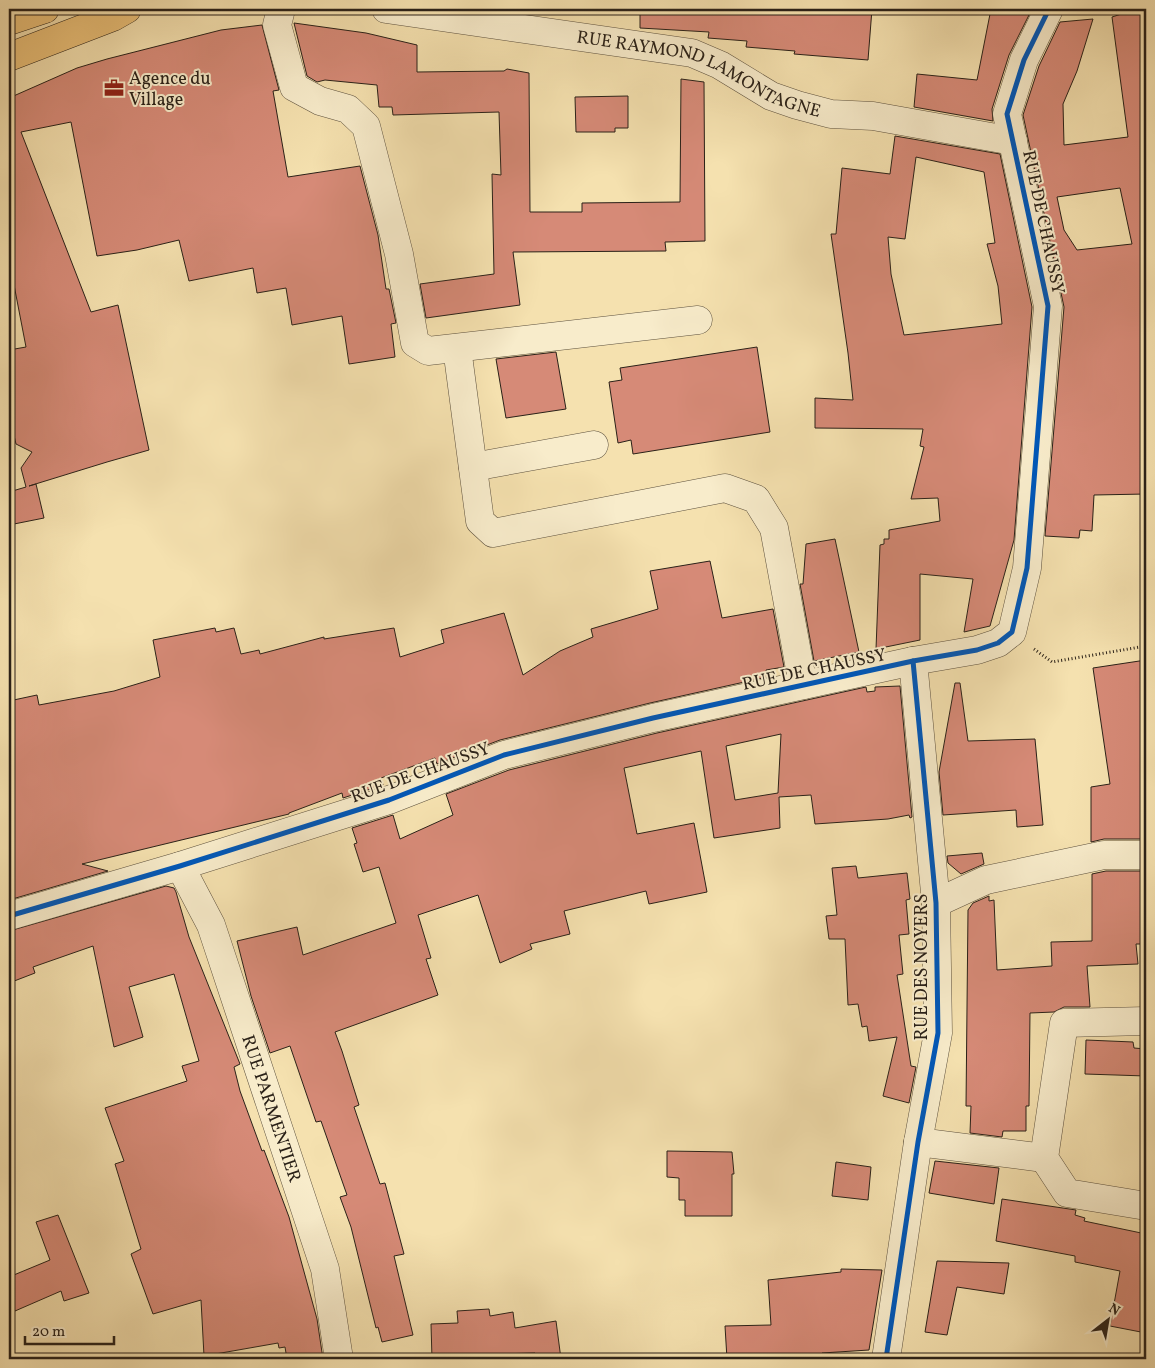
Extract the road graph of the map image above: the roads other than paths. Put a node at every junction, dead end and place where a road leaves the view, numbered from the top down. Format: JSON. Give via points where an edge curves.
{"nodes":[{"id":1,"x":45,"y":9,"type":"edge"},
{"id":2,"x":127,"y":9,"type":"edge"},
{"id":3,"x":281,"y":9,"type":"edge"},
{"id":4,"x":386,"y":9,"type":"edge"},
{"id":5,"x":1049,"y":9,"type":"edge"},
{"id":6,"x":9,"y":21,"type":"edge"},
{"id":7,"x":9,"y":57,"type":"edge"},
{"id":8,"x":1013,"y":141,"type":"junction"},
{"id":9,"x":698,"y":320,"type":"dead end"},
{"id":10,"x":457,"y":348,"type":"junction"},
{"id":11,"x":594,"y":445,"type":"dead end"},
{"id":12,"x":473,"y":467,"type":"junction"},
{"id":13,"x":913,"y":662,"type":"junction"},
{"id":14,"x":803,"y":685,"type":"junction"},
{"id":15,"x":1146,"y":855,"type":"edge"},
{"id":16,"x":180,"y":866,"type":"junction"},
{"id":17,"x":936,"y":903,"type":"junction"},
{"id":18,"x":9,"y":916,"type":"edge"},
{"id":19,"x":1146,"y":1021,"type":"edge"},
{"id":20,"x":918,"y":1142,"type":"junction"},
{"id":21,"x":1044,"y":1158,"type":"junction"},
{"id":22,"x":1146,"y":1206,"type":"edge"},
{"id":23,"x":339,"y":1359,"type":"edge"},
{"id":24,"x":886,"y":1359,"type":"edge"}],
"edges":[{"from":1,"to":6,"type":"main road"},
{"from":2,"to":7,"type":"main road"},
{"from":3,"to":10,"type":"street","via":[[277,25],[294,87],[320,101],[348,109],[366,126],[399,254],[415,343],[428,351]]},
{"from":4,"to":8,"type":"street","name":"RUE RAYMOND LAMONTAGNE","via":[[692,53],[720,65],[771,96],[797,106]]},
{"from":5,"to":8,"type":"street","name":"RUE DE CHAUSSY","via":[[1024,60],[1007,114]]},
{"from":8,"to":13,"type":"street","name":"RUE DE CHAUSSY","via":[[1048,306],[1027,568],[1012,632],[998,643],[977,650]]},
{"from":9,"to":10,"type":"street"},
{"from":10,"to":12,"type":"street"},
{"from":11,"to":12,"type":"street"},
{"from":12,"to":14,"type":"street","via":[[480,521],[493,533],[725,488],[756,499],[774,528]]},
{"from":13,"to":14,"type":"street","name":"RUE DE CHAUSSY"},
{"from":13,"to":17,"type":"street","name":"RUE DES NOYERS"},
{"from":14,"to":16,"type":"street","name":"RUE DE CHAUSSY","via":[[504,755],[390,800]]},
{"from":15,"to":17,"type":"street","via":[[1104,855],[986,880]]},
{"from":16,"to":18,"type":"street","name":"RUE DE CHAUSSY"},
{"from":16,"to":23,"type":"street","name":"RUE PARMENTIER","via":[[211,925],[325,1269]]},
{"from":17,"to":20,"type":"street","name":"RUE DES NOYERS","via":[[938,1033]]},
{"from":19,"to":21,"type":"street","via":[[1064,1023]]},
{"from":20,"to":21,"type":"street"},
{"from":20,"to":24,"type":"street","name":"RUE DES NOYERS"},
{"from":21,"to":22,"type":"street","via":[[1067,1193]]}]}
